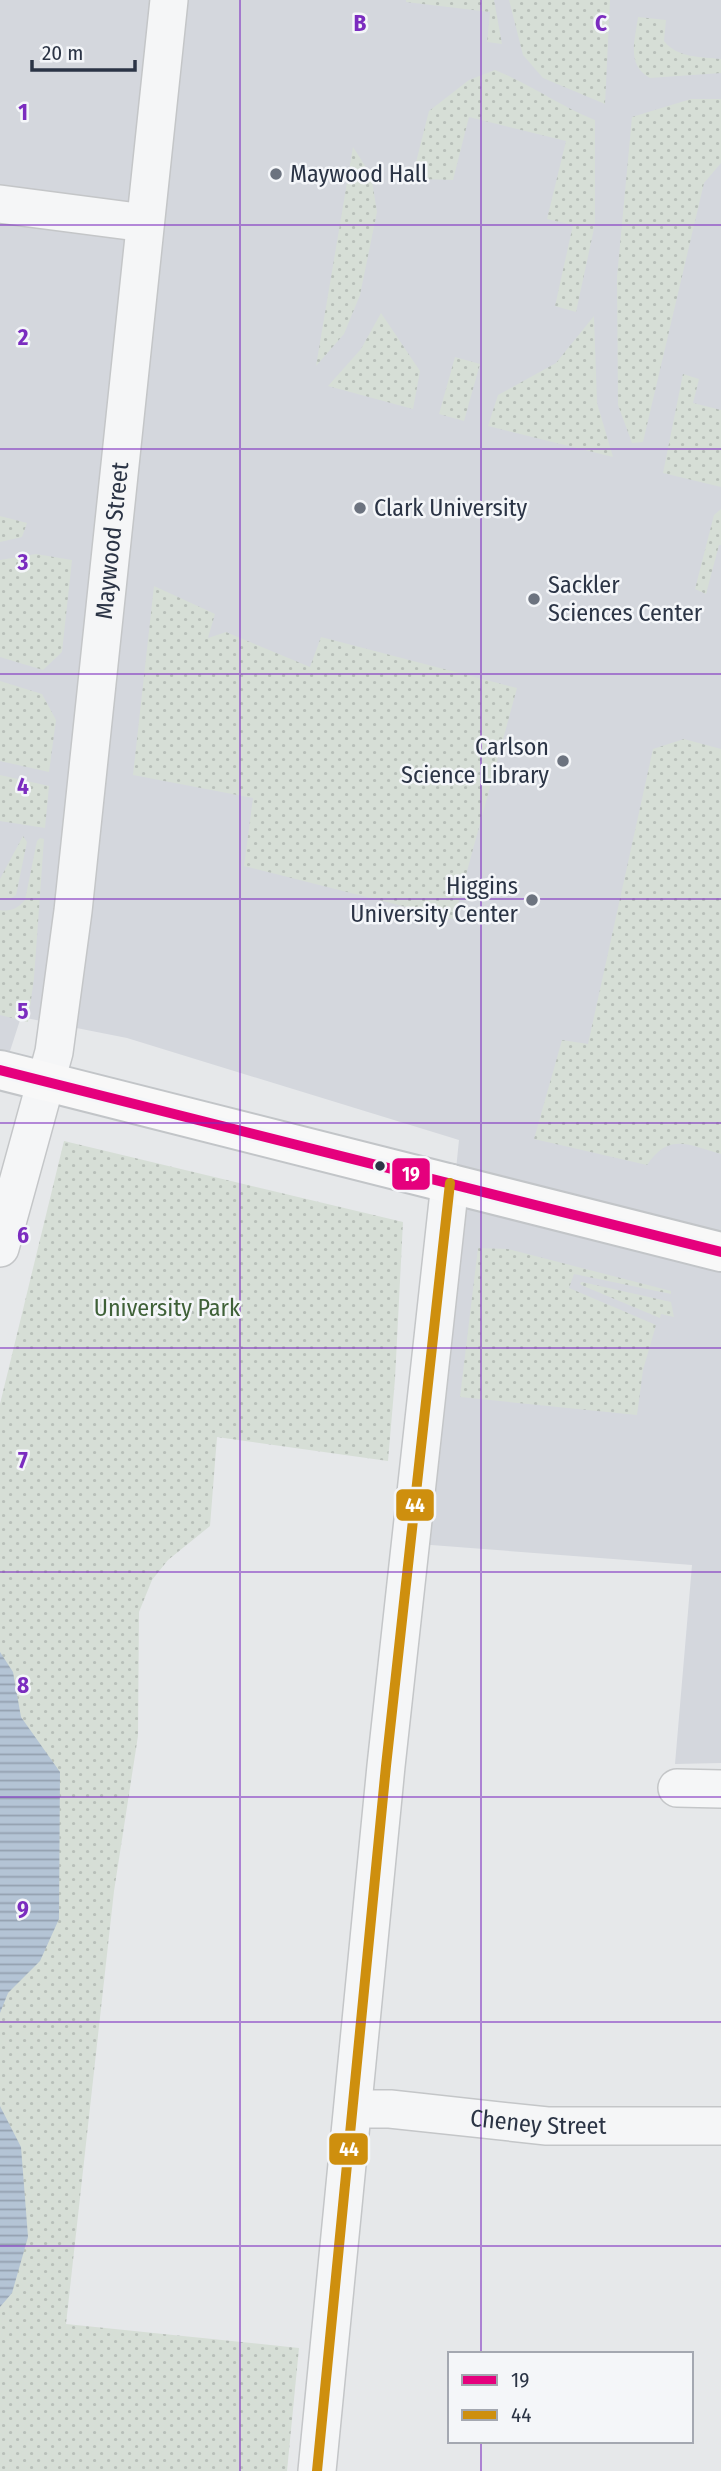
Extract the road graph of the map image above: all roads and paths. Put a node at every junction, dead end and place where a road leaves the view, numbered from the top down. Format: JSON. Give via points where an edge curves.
{"nodes":[{"id":1,"x":169,"y":0,"type":"edge"},
{"id":2,"x":0,"y":204,"type":"edge"},
{"id":3,"x":145,"y":223,"type":"junction"},
{"id":4,"x":0,"y":1070,"type":"edge"},
{"id":5,"x":46,"y":1081,"type":"junction"},
{"id":6,"x":450,"y":1183,"type":"junction"},
{"id":7,"x":0,"y":1248,"type":"edge"},
{"id":8,"x":721,"y":1252,"type":"edge"},
{"id":9,"x":677,"y":1788,"type":"dead end"},
{"id":10,"x":721,"y":1789,"type":"edge"},
{"id":11,"x":353,"y":2109,"type":"junction"},
{"id":12,"x":721,"y":2126,"type":"edge"},
{"id":13,"x":317,"y":2471,"type":"edge"}],
"edges":[{"from":1,"to":3,"type":"street","name":"Maywood Street"},
{"from":2,"to":3,"type":"street"},
{"from":3,"to":5,"type":"street","name":"Maywood Street","via":[[74,911]]},
{"from":4,"to":5,"type":"main road"},
{"from":5,"to":6,"type":"main road"},
{"from":5,"to":7,"type":"street","name":"Maywood Street"},
{"from":6,"to":8,"type":"main road"},
{"from":6,"to":11,"type":"street"},
{"from":9,"to":10,"type":"street"},
{"from":11,"to":12,"type":"street","name":"Cheney Street","via":[[547,2126]]},
{"from":11,"to":13,"type":"street"}]}
